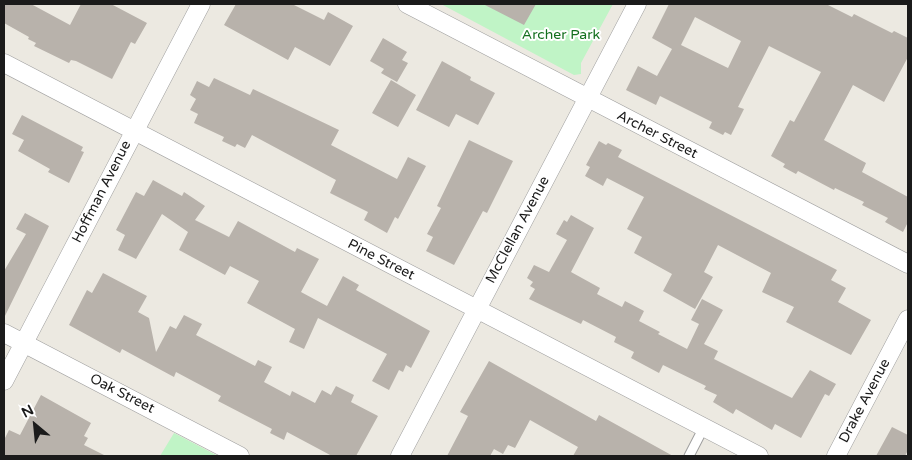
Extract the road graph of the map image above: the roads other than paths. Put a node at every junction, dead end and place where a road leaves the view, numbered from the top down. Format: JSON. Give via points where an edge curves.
{"nodes":[{"id":1,"x":201,"y":4,"type":"edge"},
{"id":2,"x":407,"y":4,"type":"edge"},
{"id":3,"x":637,"y":4,"type":"edge"},
{"id":4,"x":4,"y":63,"type":"edge"},
{"id":5,"x":587,"y":98,"type":"junction"},
{"id":6,"x":133,"y":132,"type":"junction"},
{"id":7,"x":908,"y":264,"type":"edge"},
{"id":8,"x":477,"y":309,"type":"junction"},
{"id":9,"x":908,"y":319,"type":"edge"},
{"id":10,"x":4,"y":333,"type":"edge"},
{"id":11,"x":24,"y":343,"type":"junction"},
{"id":12,"x":4,"y":381,"type":"edge"},
{"id":13,"x":704,"y":428,"type":"junction"},
{"id":14,"x":240,"y":456,"type":"edge"},
{"id":15,"x":400,"y":456,"type":"edge"},
{"id":16,"x":690,"y":456,"type":"edge"},
{"id":17,"x":759,"y":456,"type":"edge"},
{"id":18,"x":836,"y":456,"type":"edge"}],
"edges":[{"from":1,"to":6,"type":"street","name":"Hoffman Avenue"},
{"from":2,"to":5,"type":"street","name":"Archer Street"},
{"from":3,"to":5,"type":"street","name":"McClellan Avenue"},
{"from":4,"to":6,"type":"street","name":"Pine Street"},
{"from":5,"to":7,"type":"street","name":"Archer Street"},
{"from":5,"to":8,"type":"street","name":"McClellan Avenue"},
{"from":6,"to":8,"type":"street","name":"Pine Street"},
{"from":6,"to":11,"type":"street","name":"Hoffman Avenue"},
{"from":8,"to":13,"type":"street","name":"Pine Street"},
{"from":8,"to":15,"type":"street","name":"McClellan Avenue"},
{"from":9,"to":18,"type":"street","name":"Drake Avenue"},
{"from":10,"to":11,"type":"street","name":"Oak Street"},
{"from":11,"to":12,"type":"street","name":"Hoffman Avenue"},
{"from":11,"to":14,"type":"street","name":"Oak Street"},
{"from":13,"to":16,"type":"lane"},
{"from":13,"to":17,"type":"street","name":"Pine Street"}]}
